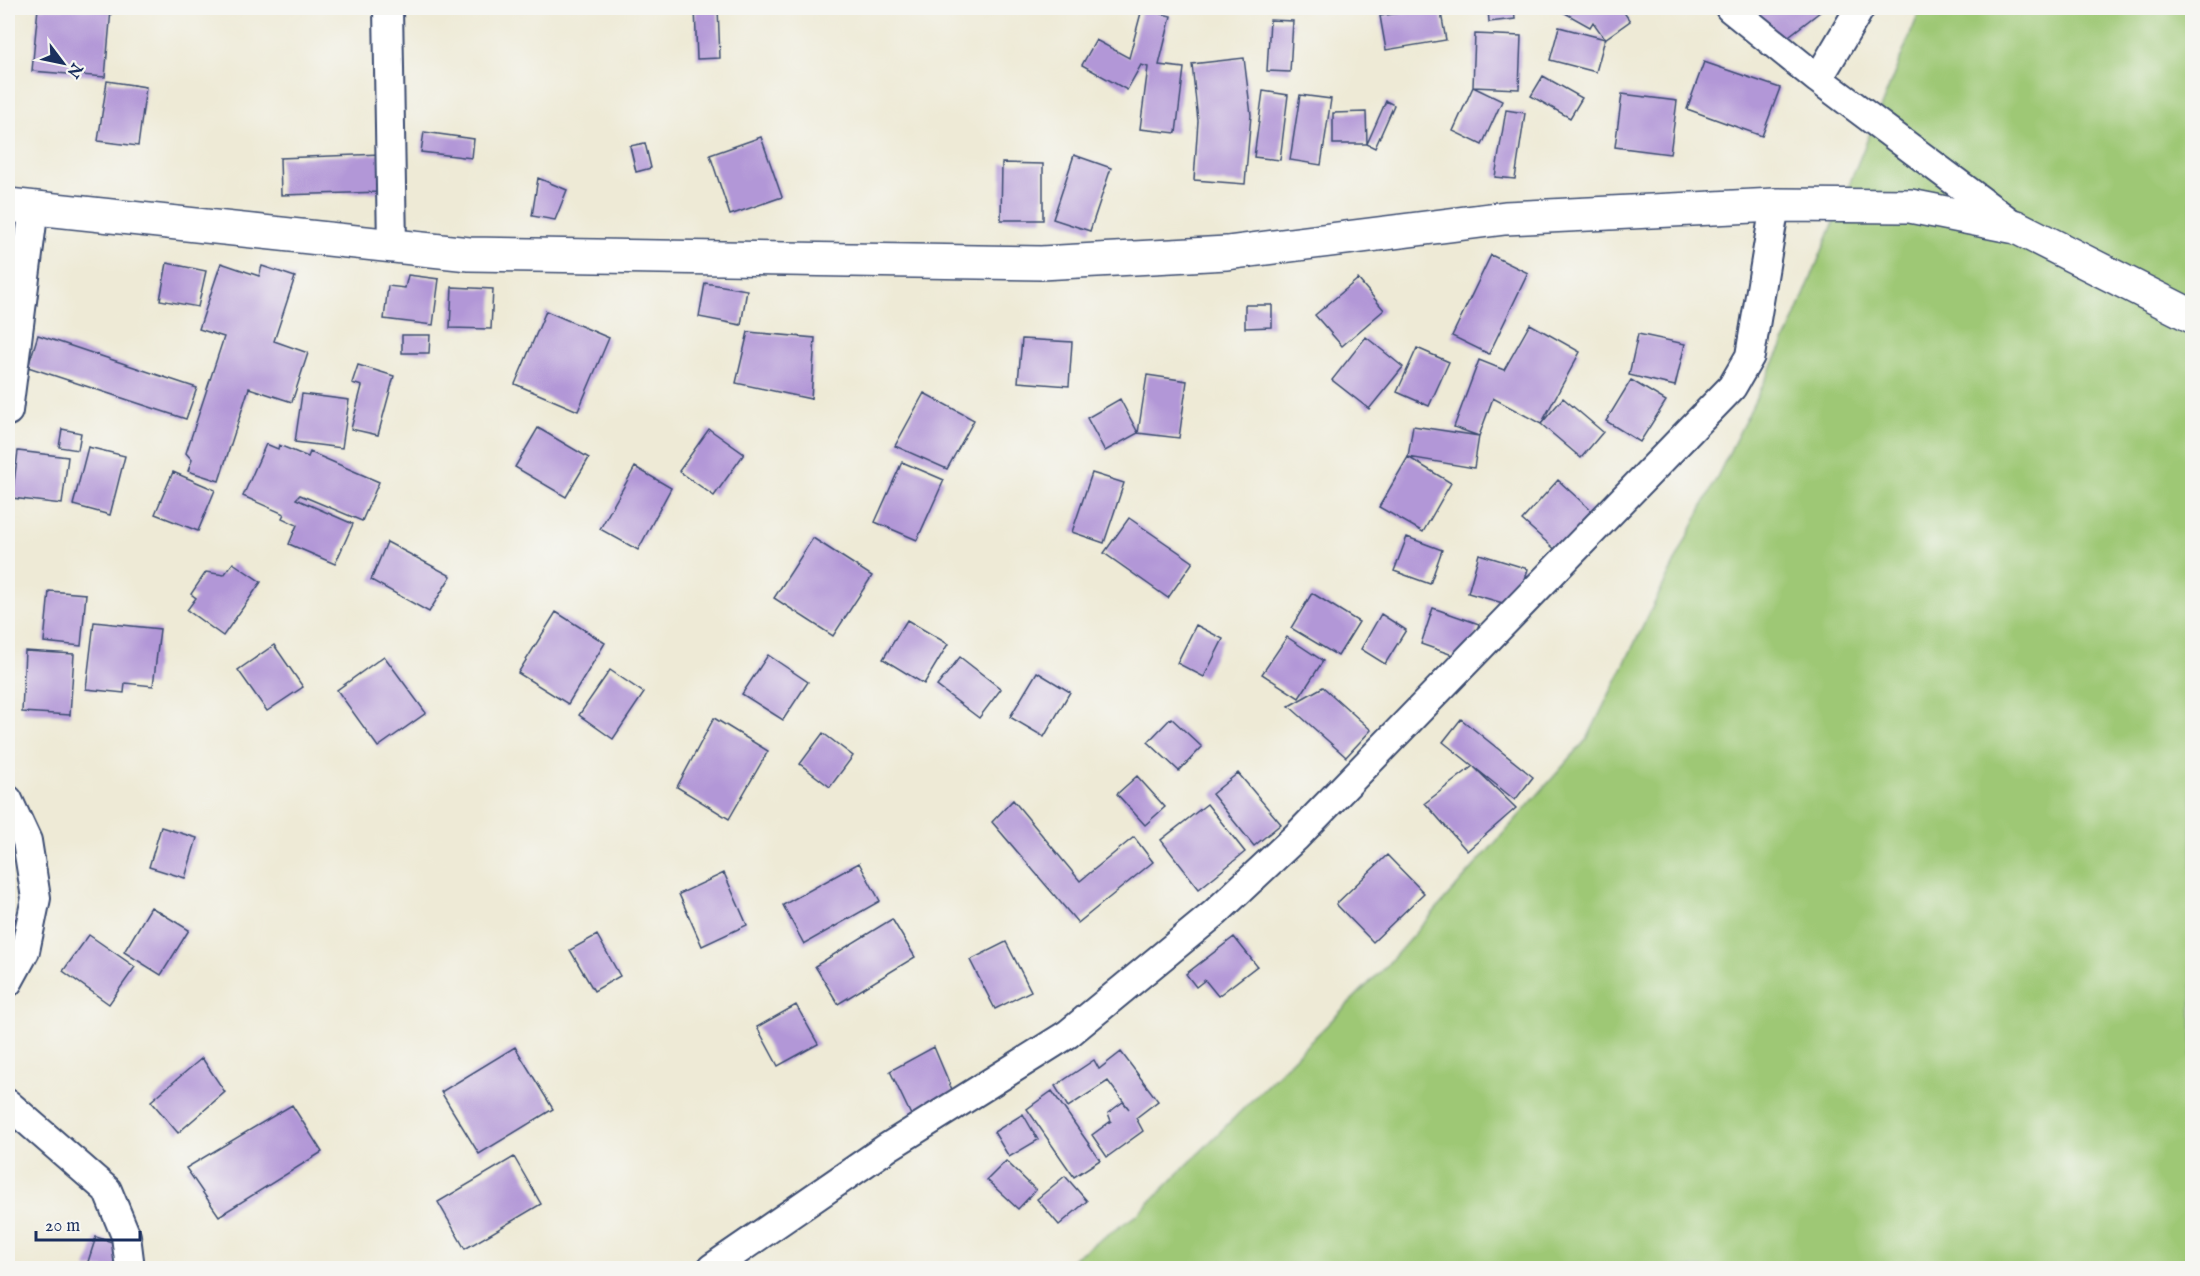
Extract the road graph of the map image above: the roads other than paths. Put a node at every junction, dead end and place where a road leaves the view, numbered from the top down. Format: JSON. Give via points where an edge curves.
{"nodes":[{"id":1,"x":388,"y":8,"type":"edge"},
{"id":2,"x":1730,"y":8,"type":"edge"},
{"id":3,"x":1860,"y":8,"type":"edge"},
{"id":4,"x":1818,"y":79,"type":"junction"},
{"id":5,"x":21,"y":206,"type":"edge"},
{"id":6,"x":1775,"y":206,"type":"junction"},
{"id":7,"x":2016,"y":226,"type":"junction"},
{"id":8,"x":392,"y":246,"type":"junction"},
{"id":9,"x":2193,"y":316,"type":"edge"},
{"id":10,"x":8,"y":411,"type":"edge"},
{"id":11,"x":8,"y":800,"type":"edge"},
{"id":12,"x":8,"y":982,"type":"edge"},
{"id":13,"x":8,"y":1104,"type":"edge"},
{"id":14,"x":130,"y":1269,"type":"edge"},
{"id":15,"x":712,"y":1269,"type":"edge"}],
"edges":[{"from":1,"to":8,"type":"street"},
{"from":2,"to":4,"type":"street"},
{"from":3,"to":4,"type":"street"},
{"from":4,"to":7,"type":"street"},
{"from":5,"to":8,"type":"street"},
{"from":5,"to":10,"type":"street"},
{"from":6,"to":7,"type":"street","via":[[1910,206]]},
{"from":6,"to":8,"type":"street","via":[[1505,218],[1227,253],[1041,263],[469,254]]},
{"from":6,"to":15,"type":"street","via":[[1750,356],[1732,387],[1296,837],[1215,913],[1068,1034],[888,1147]]},
{"from":7,"to":9,"type":"street"},
{"from":11,"to":12,"type":"street","via":[[27,841],[36,898],[25,951]]},
{"from":13,"to":14,"type":"street","via":[[107,1190],[126,1236]]}]}
